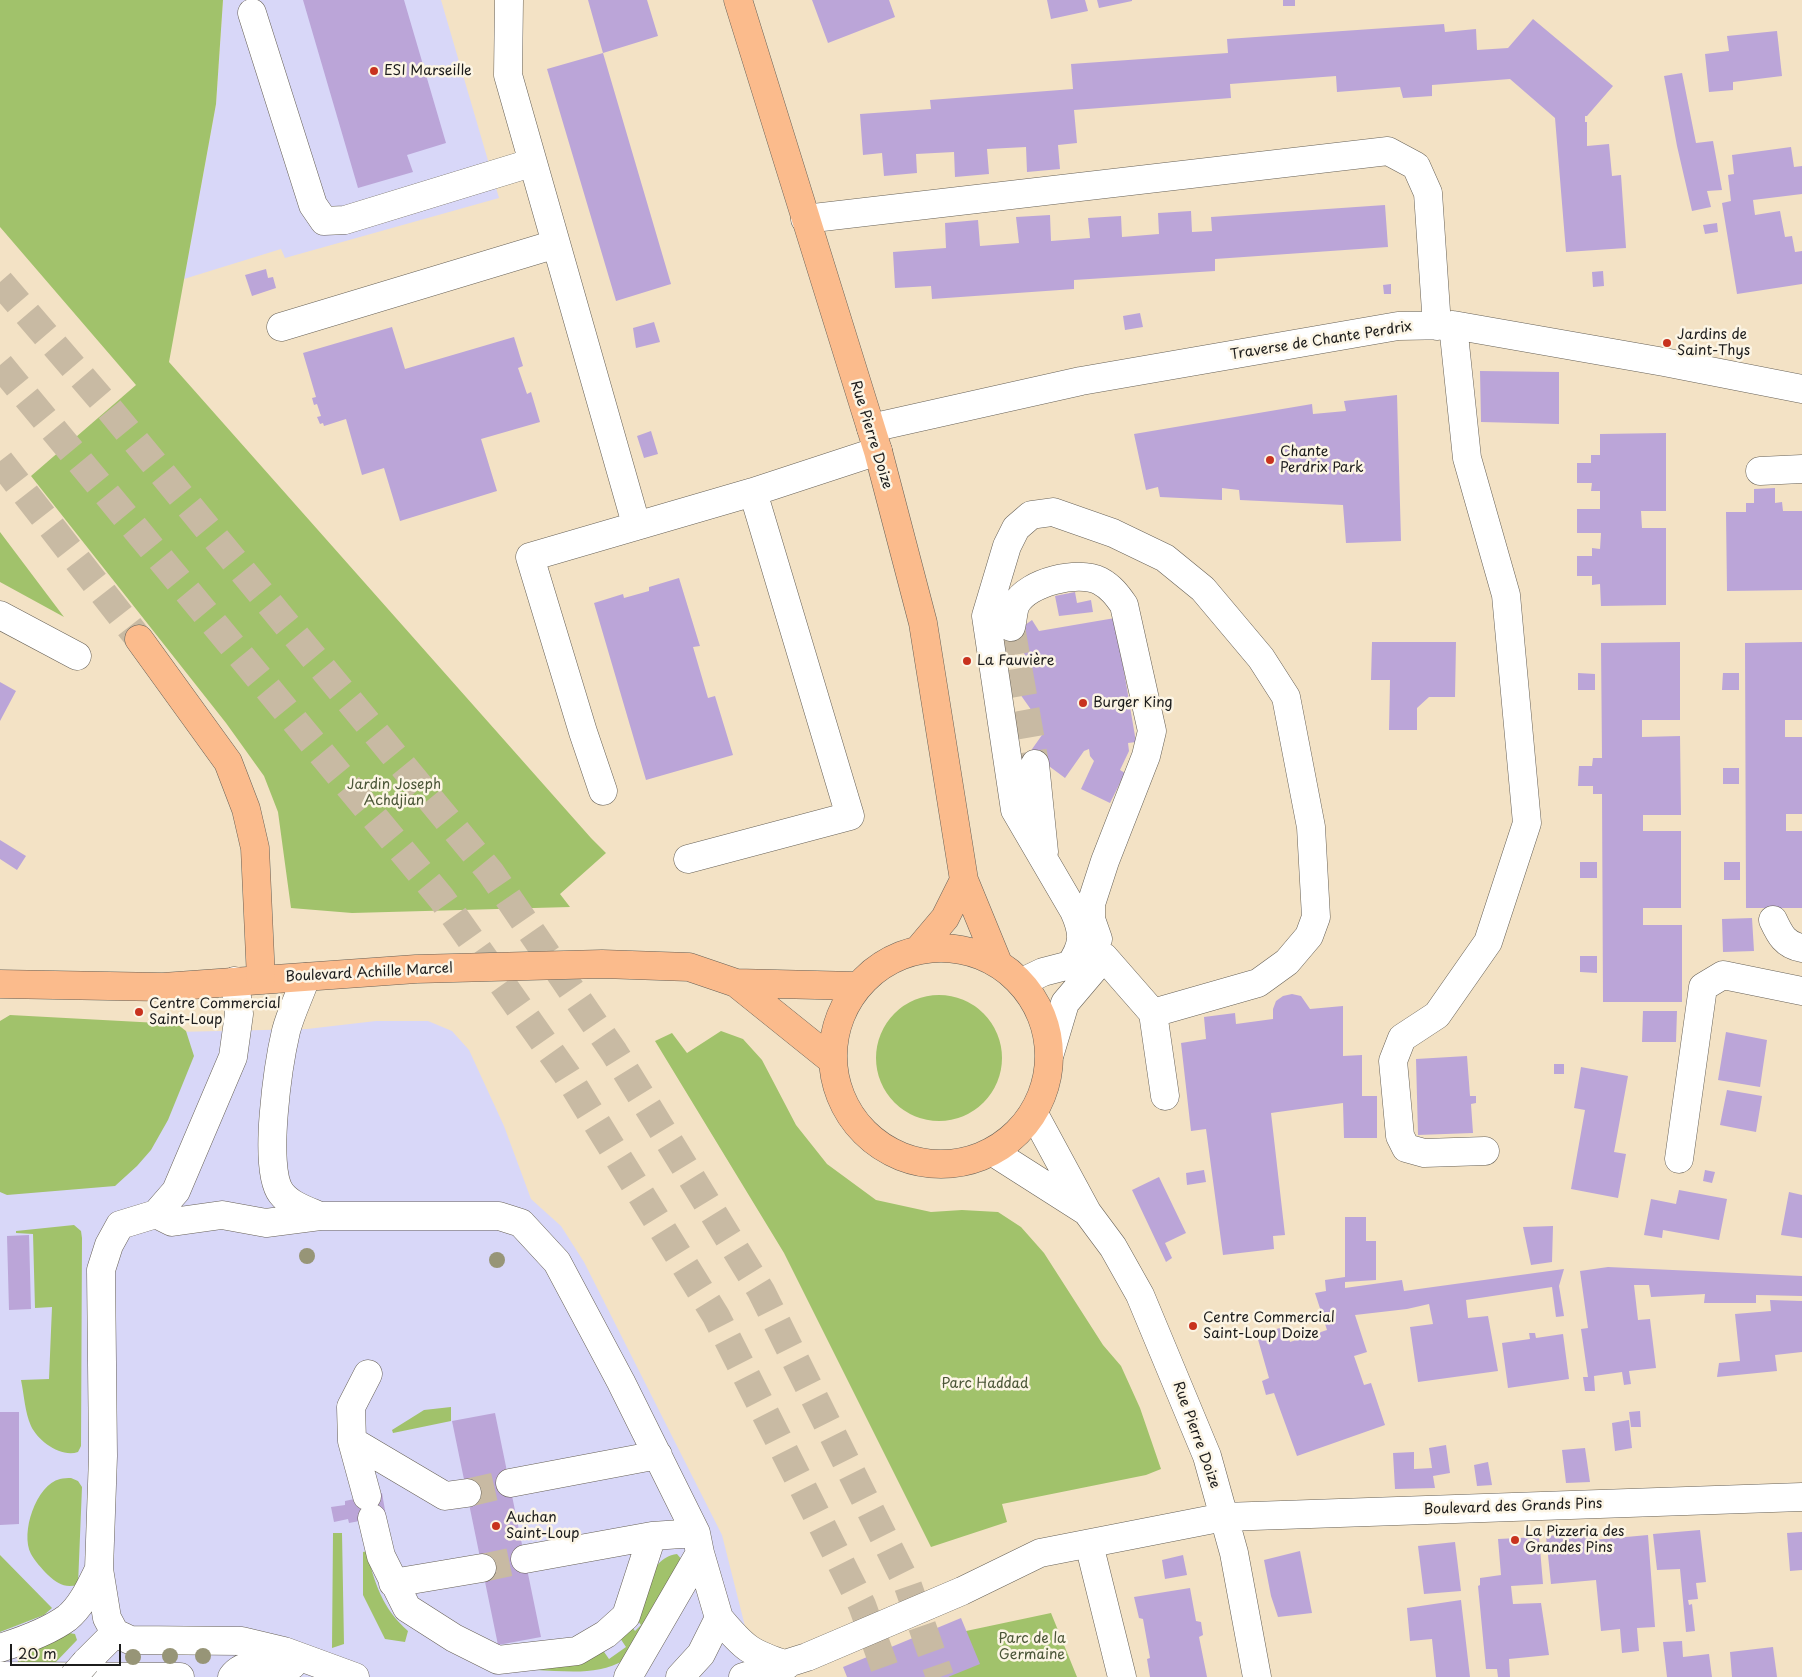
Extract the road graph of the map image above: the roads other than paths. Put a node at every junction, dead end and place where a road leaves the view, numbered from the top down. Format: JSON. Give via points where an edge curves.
{"nodes":[{"id":1,"x":508,"y":0,"type":"edge"},
{"id":2,"x":738,"y":0,"type":"edge"},
{"id":3,"x":252,"y":13,"type":"dead end"},
{"id":4,"x":531,"y":163,"type":"junction"},
{"id":5,"x":805,"y":219,"type":"junction"},
{"id":6,"x":556,"y":244,"type":"junction"},
{"id":7,"x":1445,"y":325,"type":"junction"},
{"id":8,"x":281,"y":327,"type":"dead end"},
{"id":9,"x":1802,"y":390,"type":"edge"},
{"id":10,"x":875,"y":439,"type":"junction"},
{"id":11,"x":1802,"y":469,"type":"edge"},
{"id":12,"x":1760,"y":471,"type":"dead end"},
{"id":13,"x":753,"y":492,"type":"junction"},
{"id":14,"x":636,"y":524,"type":"junction"},
{"id":15,"x":0,"y":614,"type":"edge"},
{"id":16,"x":1012,"y":627,"type":"tunnel mouth"},
{"id":17,"x":139,"y":639,"type":"tunnel mouth"},
{"id":18,"x":76,"y":656,"type":"dead end"},
{"id":19,"x":1035,"y":764,"type":"tunnel mouth"},
{"id":20,"x":603,"y":791,"type":"dead end"},
{"id":21,"x":688,"y":859,"type":"dead end"},
{"id":22,"x":1045,"y":861,"type":"junction"},
{"id":23,"x":964,"y":880,"type":"junction"},
{"id":24,"x":1773,"y":920,"type":"dead end"},
{"id":25,"x":1802,"y":948,"type":"edge"},
{"id":26,"x":918,"y":950,"type":"junction"},
{"id":27,"x":1104,"y":957,"type":"junction"},
{"id":28,"x":998,"y":963,"type":"junction"},
{"id":29,"x":306,"y":977,"type":"junction"},
{"id":30,"x":248,"y":980,"type":"junction"},
{"id":31,"x":1022,"y":982,"type":"junction"},
{"id":32,"x":736,"y":983,"type":"junction"},
{"id":33,"x":0,"y":984,"type":"edge"},
{"id":34,"x":856,"y":986,"type":"junction"},
{"id":35,"x":1802,"y":991,"type":"edge"},
{"id":36,"x":1153,"y":1013,"type":"junction"},
{"id":37,"x":1050,"y":1053,"type":"junction"},
{"id":38,"x":833,"y":1061,"type":"junction"},
{"id":39,"x":1165,"y":1096,"type":"dead end"},
{"id":40,"x":1034,"y":1114,"type":"junction"},
{"id":41,"x":1485,"y":1151,"type":"dead end"},
{"id":42,"x":992,"y":1152,"type":"junction"},
{"id":43,"x":1680,"y":1159,"type":"dead end"},
{"id":44,"x":1087,"y":1212,"type":"junction"},
{"id":45,"x":156,"y":1214,"type":"junction"},
{"id":46,"x":320,"y":1216,"type":"junction"},
{"id":47,"x":368,"y":1374,"type":"dead end"},
{"id":48,"x":352,"y":1441,"type":"junction"},
{"id":49,"x":658,"y":1455,"type":"junction"},
{"id":50,"x":510,"y":1483,"type":"tunnel mouth"},
{"id":51,"x":466,"y":1492,"type":"tunnel mouth"},
{"id":52,"x":1802,"y":1498,"type":"edge"},
{"id":53,"x":1224,"y":1517,"type":"junction"},
{"id":54,"x":652,"y":1536,"type":"junction"},
{"id":55,"x":698,"y":1543,"type":"junction"},
{"id":56,"x":1088,"y":1544,"type":"junction"},
{"id":57,"x":525,"y":1559,"type":"tunnel mouth"},
{"id":58,"x":482,"y":1568,"type":"tunnel mouth"},
{"id":59,"x":99,"y":1569,"type":"junction"},
{"id":60,"x":393,"y":1583,"type":"junction"},
{"id":61,"x":719,"y":1618,"type":"junction"},
{"id":62,"x":116,"y":1633,"type":"junction"},
{"id":63,"x":7,"y":1657,"type":"edge"},
{"id":64,"x":787,"y":1665,"type":"junction"},
{"id":65,"x":328,"y":1668,"type":"junction"},
{"id":66,"x":79,"y":1670,"type":"edge"},
{"id":67,"x":180,"y":1677,"type":"edge"},
{"id":68,"x":232,"y":1677,"type":"edge"},
{"id":69,"x":355,"y":1677,"type":"edge"},
{"id":70,"x":628,"y":1677,"type":"edge"},
{"id":71,"x":680,"y":1677,"type":"edge"},
{"id":72,"x":743,"y":1677,"type":"edge"},
{"id":73,"x":1122,"y":1677,"type":"edge"},
{"id":74,"x":1258,"y":1677,"type":"edge"}],
"edges":[{"from":1,"to":4,"type":"street","via":[[508,75]]},
{"from":2,"to":5,"type":"main road","name":"Rue Pierre Doize"},
{"from":3,"to":4,"type":"street","via":[[314,205],[324,221],[345,220]]},
{"from":4,"to":6,"type":"street"},
{"from":5,"to":7,"type":"street","via":[[1388,151],[1416,166],[1428,193]]},
{"from":5,"to":10,"type":"main road","name":"Rue Pierre Doize"},
{"from":6,"to":8,"type":"street"},
{"from":6,"to":14,"type":"street"},
{"from":7,"to":9,"type":"street","name":"Traverse de Chante Perdrix","via":[[1664,362]]},
{"from":7,"to":10,"type":"street","name":"Traverse de Chante Perdrix","via":[[1398,326],[1081,381]]},
{"from":7,"to":41,"type":"street","via":[[1467,458],[1506,595],[1527,823],[1488,942],[1437,1015],[1402,1038],[1393,1061],[1400,1136],[1406,1148],[1424,1153]]},
{"from":10,"to":13,"type":"street","name":"Traverse de Chante Perdrix"},
{"from":10,"to":23,"type":"main road","name":"Rue Pierre Doize","via":[[923,622]]},
{"from":11,"to":12,"type":"street"},
{"from":13,"to":14,"type":"street","name":"Traverse de Chante Perdrix"},
{"from":13,"to":21,"type":"street","via":[[850,816]]},
{"from":14,"to":20,"type":"street","name":"Traverse de Chante Perdrix","via":[[530,557]]},
{"from":15,"to":18,"type":"street"},
{"from":16,"to":27,"type":"street","via":[[1015,604],[1030,589],[1050,581],[1078,577],[1098,580],[1114,590],[1124,605],[1152,732],[1091,904],[1091,919]]},
{"from":17,"to":30,"type":"main road","via":[[228,762],[246,809],[256,848]]},
{"from":19,"to":22,"type":"street"},
{"from":22,"to":31,"type":"street","via":[[1081,927],[1081,950],[1070,966],[1043,972]]},
{"from":22,"to":36,"type":"street","via":[[1014,810],[986,616],[1007,546],[1016,528],[1031,515],[1053,512],[1112,533],[1165,558],[1203,589],[1261,658],[1286,697],[1311,827],[1316,917],[1309,936],[1287,962],[1258,983]]},
{"from":23,"to":26,"type":"main road","via":[[945,918]]},
{"from":23,"to":28,"type":"main road","name":"Rue Pierre Doize"},
{"from":24,"to":25,"type":"street","via":[[1780,935],[1792,946]]},
{"from":26,"to":28,"type":"main road","via":[[959,948]]},
{"from":26,"to":34,"type":"main road","via":[[892,959]]},
{"from":27,"to":36,"type":"street"},
{"from":27,"to":37,"type":"street","via":[[1065,1003]]},
{"from":28,"to":31,"type":"main road"},
{"from":29,"to":30,"type":"main road","name":"Boulevard Achille Marcel"},
{"from":29,"to":32,"type":"main road","name":"Boulevard Achille Marcel","via":[[416,969],[602,964],[689,967]]},
{"from":29,"to":46,"type":"street","via":[[287,1029],[277,1075],[272,1143],[274,1180],[280,1192],[291,1202]]},
{"from":30,"to":33,"type":"main road","name":"Boulevard Achille Marcel","via":[[163,987]]},
{"from":30,"to":45,"type":"street","via":[[233,1057],[176,1190]]},
{"from":31,"to":37,"type":"main road","via":[[1037,1003],[1047,1027]]},
{"from":32,"to":34,"type":"main road","name":"Boulevard Achille Marcel"},
{"from":32,"to":38,"type":"main road","name":"Boulevard Achille Marcel"},
{"from":34,"to":38,"type":"main road","via":[[838,1022]]},
{"from":35,"to":43,"type":"street","via":[[1724,975],[1703,987]]},
{"from":36,"to":39,"type":"street"},
{"from":37,"to":40,"type":"main road","via":[[1047,1085]]},
{"from":38,"to":42,"type":"main road","via":[[836,1083],[848,1113],[869,1138],[897,1156],[929,1165],[962,1164]]},
{"from":40,"to":42,"type":"main road","via":[[1016,1136]]},
{"from":40,"to":44,"type":"street","name":"Rue Pierre Doize"},
{"from":42,"to":44,"type":"street","name":"Rue Pierre Doize"},
{"from":44,"to":53,"type":"street","name":"Rue Pierre Doize","via":[[1121,1261],[1144,1302],[1207,1456]]},
{"from":45,"to":46,"type":"street","via":[[172,1222],[222,1215],[266,1223]]},
{"from":45,"to":59,"type":"street","via":[[120,1225],[109,1244],[101,1270]]},
{"from":46,"to":49,"type":"street","via":[[499,1216],[521,1223],[556,1262]]},
{"from":47,"to":48,"type":"street","via":[[351,1407]]},
{"from":48,"to":51,"type":"street","via":[[445,1496]]},
{"from":48,"to":60,"type":"street","via":[[381,1556]]},
{"from":49,"to":50,"type":"street"},
{"from":49,"to":55,"type":"street"},
{"from":52,"to":53,"type":"street","name":"Boulevard des Grands Pins"},
{"from":53,"to":56,"type":"street","name":"Boulevard des Grands Pins"},
{"from":53,"to":74,"type":"street","name":"Rue Pierre Doize"},
{"from":54,"to":55,"type":"street"},
{"from":54,"to":57,"type":"street"},
{"from":54,"to":60,"type":"street","via":[[626,1616],[606,1634],[577,1651],[498,1660],[454,1638],[407,1608]]},
{"from":55,"to":61,"type":"street"},
{"from":55,"to":70,"type":"street"},
{"from":56,"to":64,"type":"street","name":"Boulevard des Grands Pins","via":[[1040,1553],[962,1591]]},
{"from":56,"to":73,"type":"street"},
{"from":58,"to":60,"type":"street"},
{"from":59,"to":62,"type":"street","via":[[107,1618]]},
{"from":59,"to":63,"type":"street","via":[[87,1594],[68,1617]]},
{"from":61,"to":64,"type":"street","via":[[739,1641],[757,1655]]},
{"from":61,"to":71,"type":"street","via":[[701,1654]]},
{"from":62,"to":65,"type":"street","via":[[130,1640],[242,1641],[284,1651]]},
{"from":62,"to":66,"type":"street"},
{"from":63,"to":67,"type":"street"},
{"from":64,"to":72,"type":"street","name":"Boulevard des Grands Pins"},
{"from":65,"to":68,"type":"street","via":[[256,1664],[237,1670]]},
{"from":65,"to":69,"type":"street"}]}
